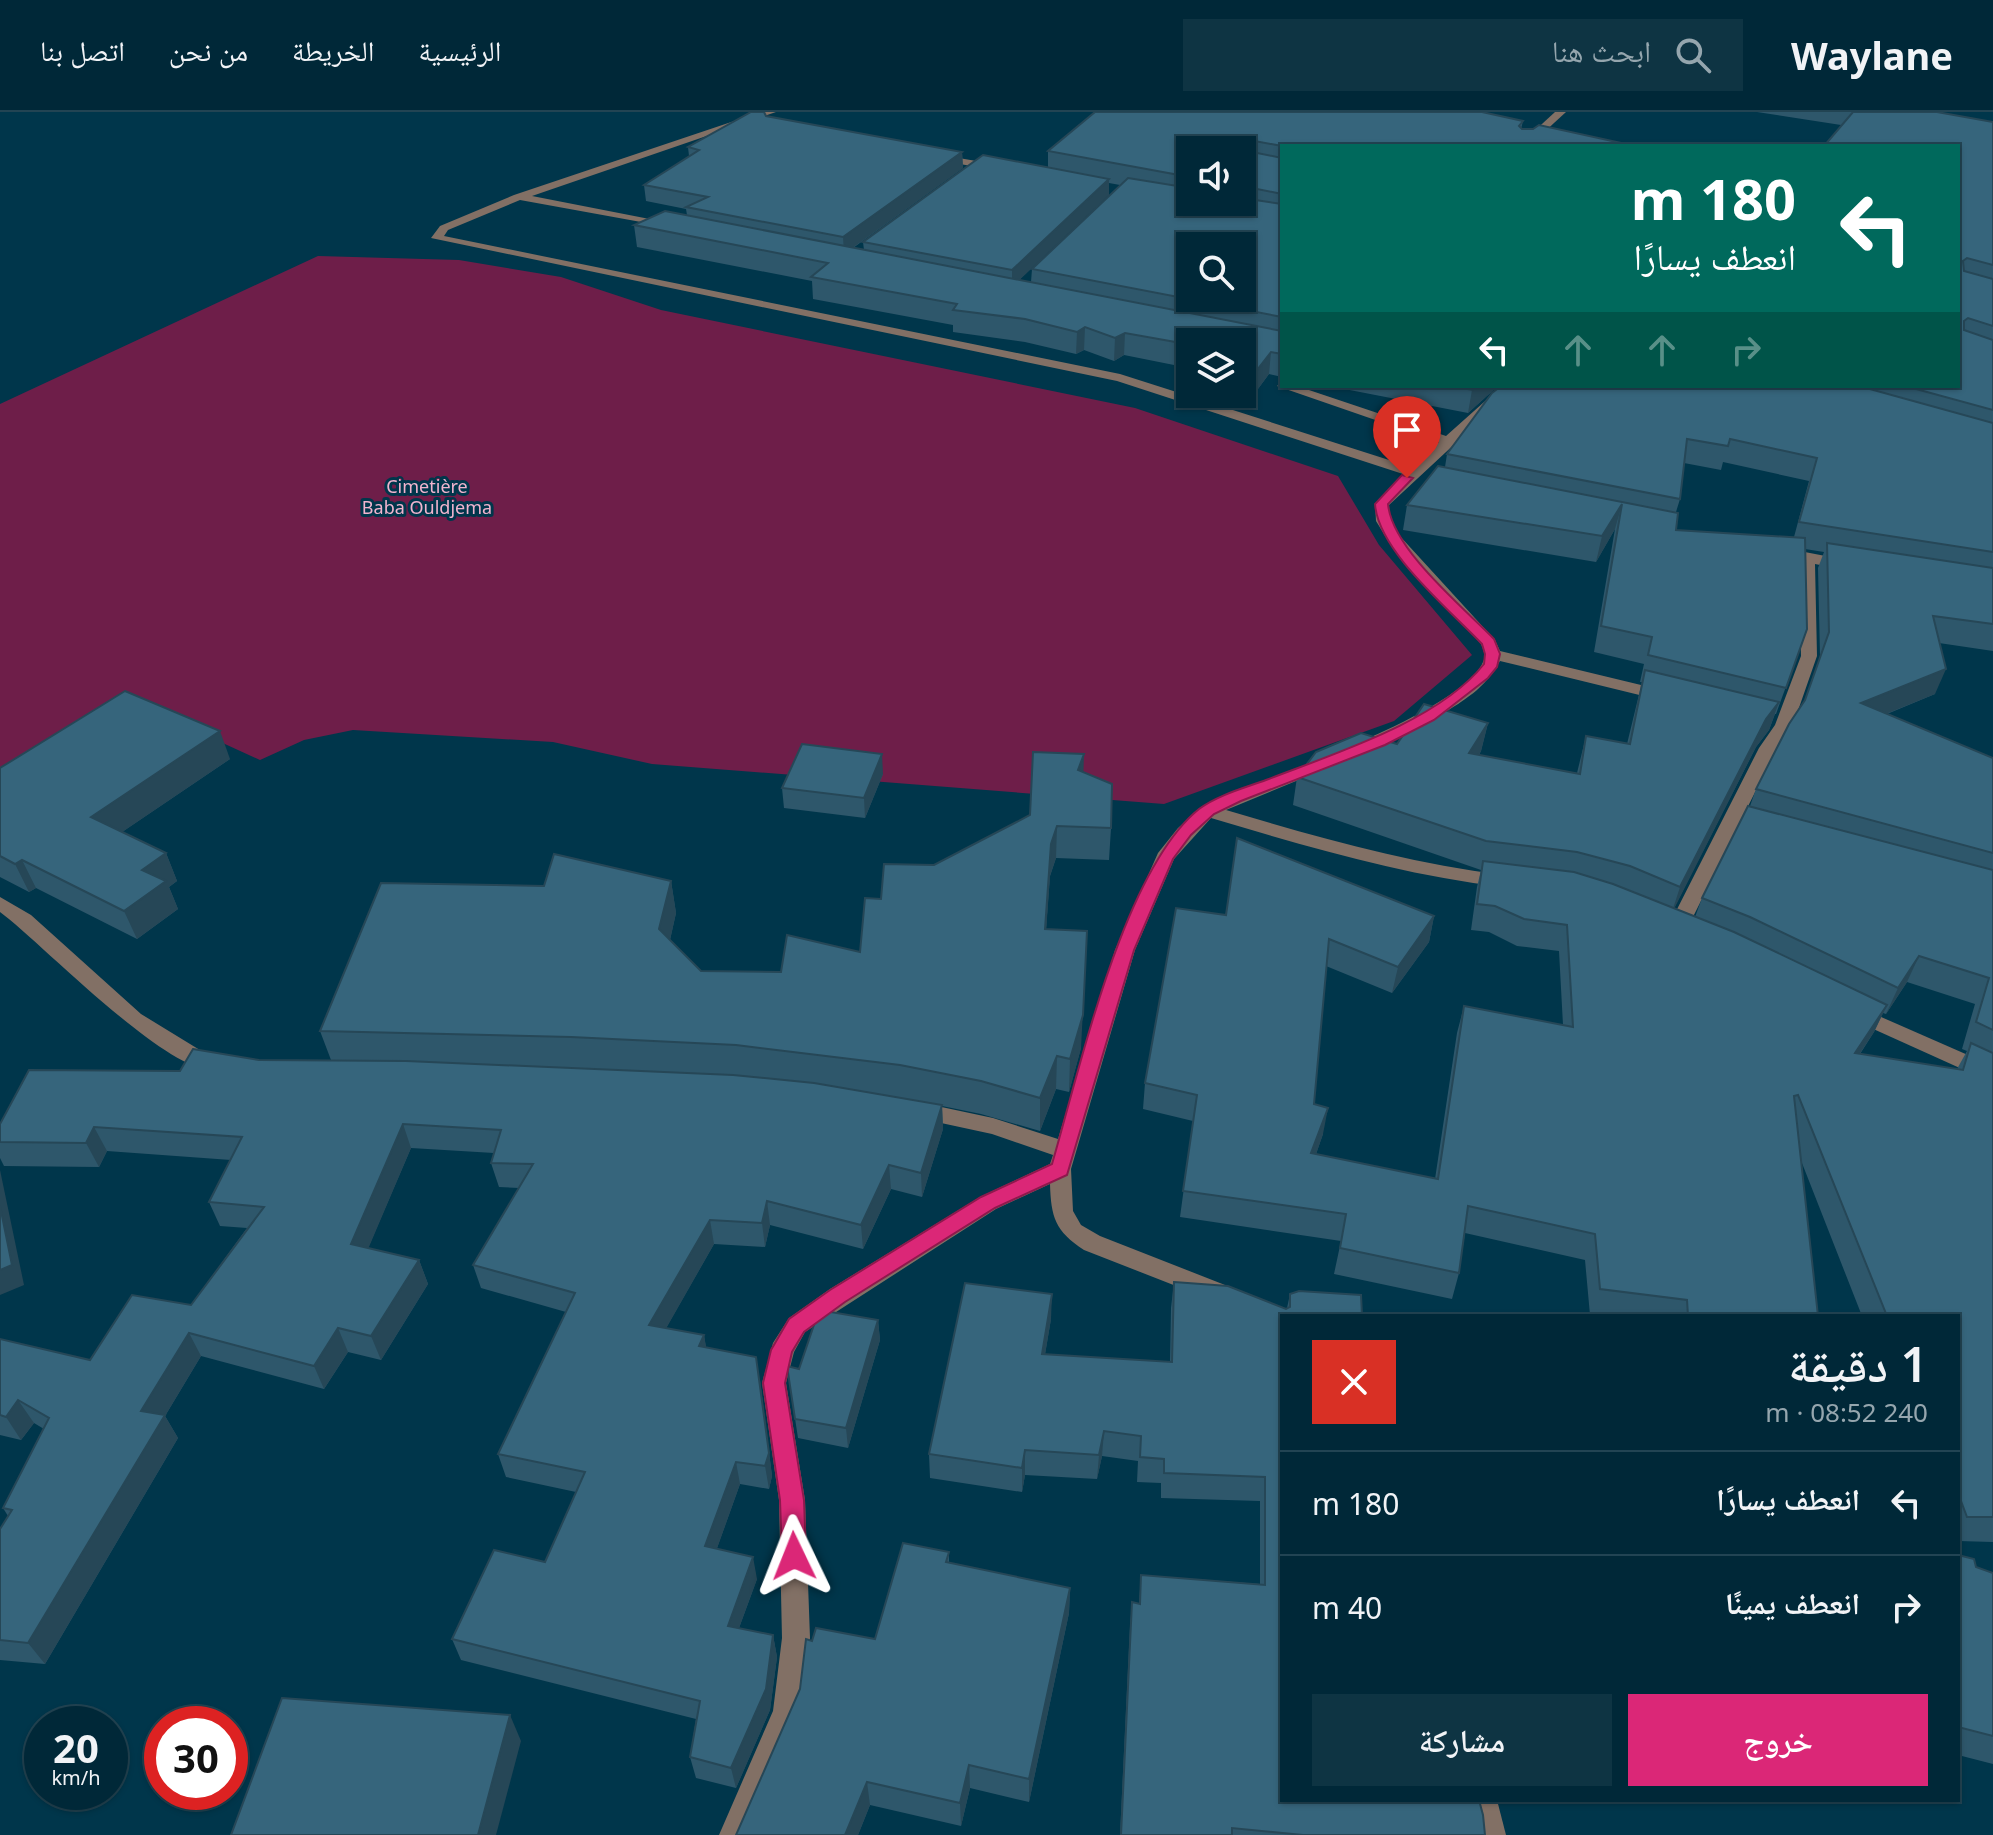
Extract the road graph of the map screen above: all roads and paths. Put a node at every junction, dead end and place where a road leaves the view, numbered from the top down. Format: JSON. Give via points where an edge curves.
{"nodes":[{"id":1,"x":771,"y":112,"type":"edge"},
{"id":2,"x":1561,"y":112,"type":"edge"},
{"id":3,"x":1525,"y":144,"type":"edge"},
{"id":4,"x":920,"y":154,"type":"edge"},
{"id":5,"x":979,"y":165,"type":"junction"},
{"id":6,"x":1008,"y":170,"type":"edge"},
{"id":7,"x":967,"y":173,"type":"edge"},
{"id":8,"x":518,"y":197,"type":"junction"},
{"id":9,"x":683,"y":229,"type":"edge"},
{"id":10,"x":1290,"y":388,"type":"edge"},
{"id":11,"x":1508,"y":388,"type":"edge"},
{"id":12,"x":1449,"y":441,"type":"junction"},
{"id":13,"x":1414,"y":477,"type":"junction"},
{"id":14,"x":1761,"y":548,"type":"edge"},
{"id":15,"x":1807,"y":558,"type":"junction"},
{"id":16,"x":1864,"y":568,"type":"edge"},
{"id":17,"x":1493,"y":654,"type":"junction"},
{"id":18,"x":1677,"y":699,"type":"edge"},
{"id":19,"x":1208,"y":811,"type":"junction"},
{"id":20,"x":1518,"y":883,"type":"edge"},
{"id":21,"x":0,"y":903,"type":"edge"},
{"id":22,"x":1678,"y":927,"type":"edge"},
{"id":23,"x":1833,"y":1002,"type":"edge"},
{"id":24,"x":234,"y":1069,"type":"edge"},
{"id":25,"x":1993,"y":1075,"type":"edge"},
{"id":26,"x":894,"y":1107,"type":"edge"},
{"id":27,"x":1063,"y":1160,"type":"junction"},
{"id":28,"x":1242,"y":1303,"type":"edge"},
{"id":29,"x":1483,"y":1802,"type":"edge"},
{"id":30,"x":734,"y":1835,"type":"edge"},
{"id":31,"x":1491,"y":1835,"type":"edge"}],
"edges":[{"from":1,"to":8,"type":"street"},
{"from":2,"to":3,"type":"street"},
{"from":4,"to":5,"type":"street"},
{"from":5,"to":6,"type":"street"},
{"from":5,"to":7,"type":"street"},
{"from":8,"to":9,"type":"street"},
{"from":8,"to":13,"type":"street","via":[[444,228],[437,238],[1120,378]]},
{"from":10,"to":12,"type":"street"},
{"from":11,"to":12,"type":"street"},
{"from":12,"to":13,"type":"street"},
{"from":13,"to":17,"type":"street","via":[[1382,504],[1383,521],[1405,554],[1489,643]]},
{"from":14,"to":15,"type":"street"},
{"from":15,"to":16,"type":"street"},
{"from":15,"to":22,"type":"street","via":[[1809,656],[1739,822]]},
{"from":17,"to":18,"type":"street"},
{"from":17,"to":19,"type":"street","via":[[1483,675],[1428,717]]},
{"from":19,"to":20,"type":"street","via":[[1374,860]]},
{"from":19,"to":27,"type":"street","via":[[1165,857],[1125,950]]},
{"from":21,"to":24,"type":"street","via":[[134,1019],[201,1061]]},
{"from":23,"to":25,"type":"street"},
{"from":26,"to":27,"type":"street","via":[[993,1126]]},
{"from":27,"to":28,"type":"street","via":[[1062,1211],[1073,1231]]},
{"from":27,"to":30,"type":"street","via":[[838,1296],[797,1325],[782,1350],[774,1383],[792,1500],[796,1638],[787,1712]]},
{"from":29,"to":31,"type":"street"}]}
